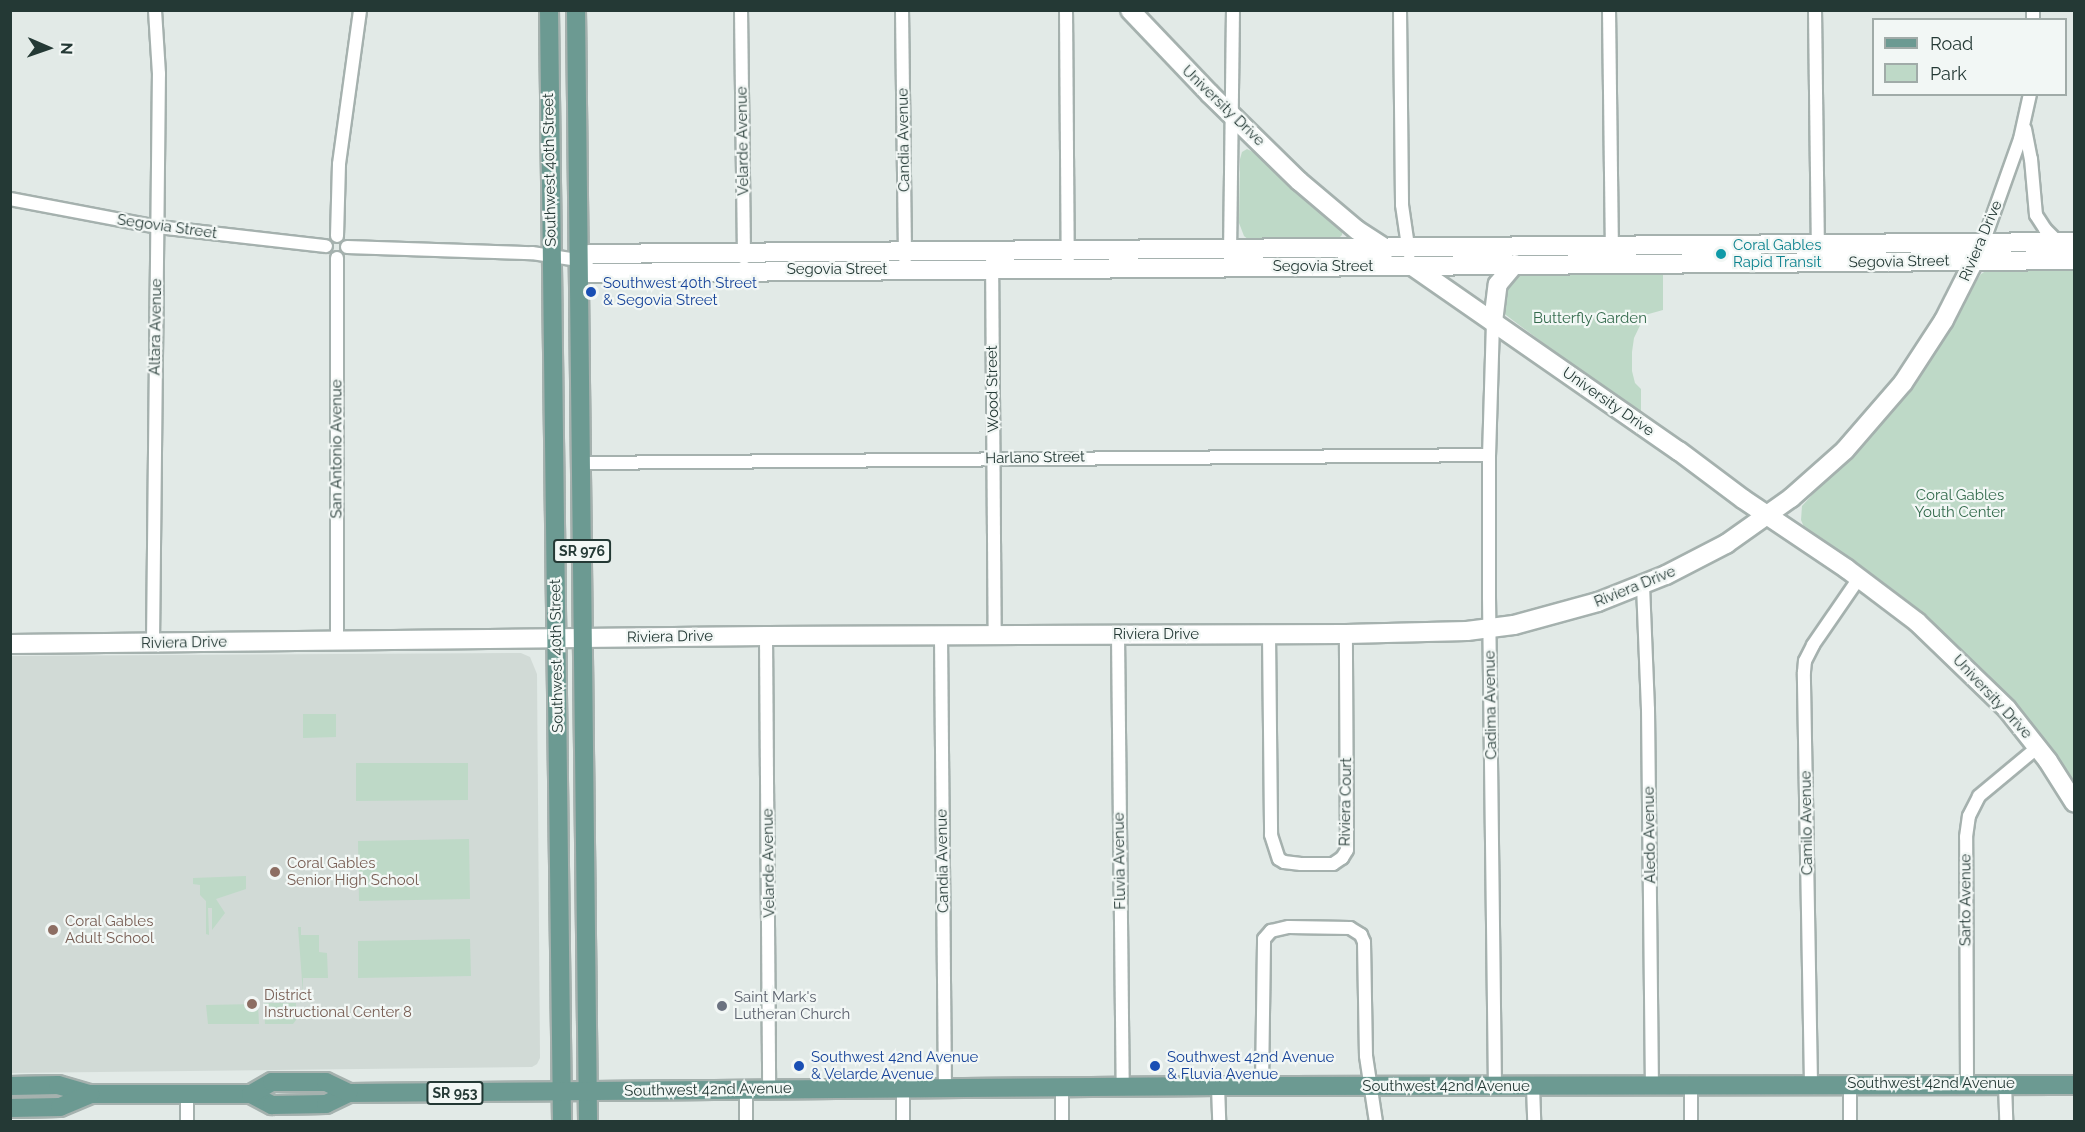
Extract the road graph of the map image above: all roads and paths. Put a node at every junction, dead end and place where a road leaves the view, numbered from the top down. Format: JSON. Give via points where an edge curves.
{"nodes":[{"id":1,"x":155,"y":10,"type":"edge"},
{"id":2,"x":360,"y":10,"type":"edge"},
{"id":3,"x":549,"y":10,"type":"edge"},
{"id":4,"x":576,"y":10,"type":"edge"},
{"id":5,"x":741,"y":10,"type":"edge"},
{"id":6,"x":902,"y":10,"type":"edge"},
{"id":7,"x":1066,"y":10,"type":"edge"},
{"id":8,"x":1130,"y":10,"type":"edge"},
{"id":9,"x":1233,"y":10,"type":"edge"},
{"id":10,"x":1400,"y":10,"type":"edge"},
{"id":11,"x":1609,"y":10,"type":"edge"},
{"id":12,"x":1815,"y":10,"type":"edge"},
{"id":13,"x":2030,"y":96,"type":"edge"},
{"id":14,"x":1233,"y":116,"type":"junction"},
{"id":15,"x":2024,"y":126,"type":"junction"},
{"id":16,"x":10,"y":200,"type":"edge"},
{"id":17,"x":158,"y":227,"type":"junction"},
{"id":18,"x":337,"y":236,"type":"junction"},
{"id":19,"x":2066,"y":242,"type":"edge"},
{"id":20,"x":1983,"y":243,"type":"junction"},
{"id":21,"x":1818,"y":244,"type":"junction"},
{"id":22,"x":326,"y":246,"type":"junction"},
{"id":23,"x":347,"y":247,"type":"junction"},
{"id":24,"x":1408,"y":247,"type":"junction"},
{"id":25,"x":1230,"y":248,"type":"junction"},
{"id":26,"x":1384,"y":248,"type":"junction"},
{"id":27,"x":1069,"y":250,"type":"junction"},
{"id":28,"x":744,"y":252,"type":"junction"},
{"id":29,"x":551,"y":255,"type":"junction"},
{"id":30,"x":1612,"y":255,"type":"junction"},
{"id":31,"x":337,"y":258,"type":"junction"},
{"id":32,"x":578,"y":260,"type":"junction"},
{"id":33,"x":992,"y":260,"type":"junction"},
{"id":34,"x":2074,"y":260,"type":"edge"},
{"id":35,"x":905,"y":261,"type":"junction"},
{"id":36,"x":1974,"y":261,"type":"junction"},
{"id":37,"x":1515,"y":264,"type":"junction"},
{"id":38,"x":1413,"y":266,"type":"junction"},
{"id":39,"x":1230,"y":267,"type":"junction"},
{"id":40,"x":1068,"y":268,"type":"junction"},
{"id":41,"x":744,"y":271,"type":"junction"},
{"id":42,"x":1493,"y":322,"type":"junction"},
{"id":43,"x":1489,"y":455,"type":"junction"},
{"id":44,"x":994,"y":458,"type":"junction"},
{"id":45,"x":581,"y":463,"type":"junction"},
{"id":46,"x":1768,"y":516,"type":"junction"},
{"id":47,"x":1859,"y":578,"type":"junction"},
{"id":48,"x":1643,"y":585,"type":"junction"},
{"id":49,"x":1490,"y":628,"type":"junction"},
{"id":50,"x":1269,"y":634,"type":"junction"},
{"id":51,"x":1346,"y":634,"type":"junction"},
{"id":52,"x":941,"y":635,"type":"junction"},
{"id":53,"x":995,"y":635,"type":"junction"},
{"id":54,"x":1118,"y":635,"type":"junction"},
{"id":55,"x":766,"y":636,"type":"junction"},
{"id":56,"x":583,"y":638,"type":"junction"},
{"id":57,"x":557,"y":639,"type":"junction"},
{"id":58,"x":337,"y":641,"type":"junction"},
{"id":59,"x":153,"y":643,"type":"junction"},
{"id":60,"x":10,"y":644,"type":"edge"},
{"id":61,"x":2038,"y":747,"type":"junction"},
{"id":62,"x":2074,"y":802,"type":"edge"},
{"id":63,"x":1690,"y":1084,"type":"junction"},
{"id":64,"x":1811,"y":1084,"type":"junction"},
{"id":65,"x":1850,"y":1084,"type":"junction"},
{"id":66,"x":1967,"y":1084,"type":"junction"},
{"id":67,"x":2005,"y":1084,"type":"junction"},
{"id":68,"x":1653,"y":1085,"type":"junction"},
{"id":69,"x":2074,"y":1085,"type":"edge"},
{"id":70,"x":10,"y":1086,"type":"edge"},
{"id":71,"x":1218,"y":1086,"type":"junction"},
{"id":72,"x":1262,"y":1086,"type":"junction"},
{"id":73,"x":1533,"y":1086,"type":"junction"},
{"id":74,"x":1123,"y":1087,"type":"junction"},
{"id":75,"x":1495,"y":1087,"type":"junction"},
{"id":76,"x":903,"y":1088,"type":"junction"},
{"id":77,"x":945,"y":1088,"type":"junction"},
{"id":78,"x":1371,"y":1088,"type":"junction"},
{"id":79,"x":1062,"y":1089,"type":"junction"},
{"id":80,"x":746,"y":1090,"type":"junction"},
{"id":81,"x":769,"y":1090,"type":"junction"},
{"id":82,"x":562,"y":1092,"type":"junction"},
{"id":83,"x":588,"y":1092,"type":"junction"},
{"id":84,"x":90,"y":1094,"type":"junction"},
{"id":85,"x":187,"y":1095,"type":"junction"},
{"id":86,"x":10,"y":1108,"type":"edge"},
{"id":87,"x":187,"y":1122,"type":"edge"},
{"id":88,"x":562,"y":1122,"type":"edge"},
{"id":89,"x":588,"y":1122,"type":"edge"},
{"id":90,"x":746,"y":1122,"type":"edge"},
{"id":91,"x":903,"y":1122,"type":"edge"},
{"id":92,"x":1062,"y":1122,"type":"edge"},
{"id":93,"x":1219,"y":1122,"type":"edge"},
{"id":94,"x":1376,"y":1122,"type":"edge"},
{"id":95,"x":1534,"y":1122,"type":"edge"},
{"id":96,"x":1691,"y":1122,"type":"edge"},
{"id":97,"x":1850,"y":1122,"type":"edge"},
{"id":98,"x":2006,"y":1122,"type":"edge"}],
"edges":[{"from":1,"to":17,"type":"street","name":"Altara Avenue","via":[[159,74]]},
{"from":2,"to":18,"type":"street","via":[[339,164]]},
{"from":3,"to":29,"type":"main road","name":"Southwest 40th Street","number":"SR 976"},
{"from":4,"to":32,"type":"main road","name":"Southwest 40th Street","number":"SR 976"},
{"from":5,"to":28,"type":"street","name":"Velarde Avenue"},
{"from":6,"to":35,"type":"street","name":"Candia Avenue"},
{"from":7,"to":27,"type":"street"},
{"from":8,"to":14,"type":"street","name":"University Drive"},
{"from":9,"to":14,"type":"street"},
{"from":10,"to":24,"type":"street","via":[[1402,205]]},
{"from":11,"to":30,"type":"street"},
{"from":12,"to":21,"type":"street"},
{"from":13,"to":15,"type":"street","name":"Riviera Drive"},
{"from":14,"to":25,"type":"street"},
{"from":14,"to":26,"type":"street","name":"University Drive","via":[[1323,202]]},
{"from":15,"to":19,"type":"street","via":[[2036,215],[2044,229]]},
{"from":15,"to":20,"type":"street","name":"Riviera Drive"},
{"from":16,"to":17,"type":"street","name":"Segovia Street"},
{"from":17,"to":22,"type":"street","name":"Segovia Street"},
{"from":17,"to":59,"type":"street","name":"Altara Avenue"},
{"from":18,"to":22,"type":"street","via":[[329,239]]},
{"from":18,"to":23,"type":"street","via":[[345,240]]},
{"from":19,"to":20,"type":"street","name":"Segovia Street"},
{"from":20,"to":21,"type":"street","name":"Segovia Street"},
{"from":20,"to":36,"type":"street","name":"Riviera Drive"},
{"from":21,"to":30,"type":"street","name":"Segovia Street"},
{"from":22,"to":31,"type":"street","via":[[329,255]]},
{"from":23,"to":29,"type":"street","name":"Segovia Street"},
{"from":23,"to":31,"type":"street","via":[[343,256]]},
{"from":24,"to":26,"type":"street","name":"Segovia Street"},
{"from":24,"to":30,"type":"street","name":"Segovia Street"},
{"from":24,"to":38,"type":"street"},
{"from":25,"to":26,"type":"street","name":"Segovia Street"},
{"from":25,"to":27,"type":"street","name":"Segovia Street"},
{"from":25,"to":39,"type":"street"},
{"from":26,"to":38,"type":"street","name":"University Drive"},
{"from":27,"to":33,"type":"street","name":"Segovia Street"},
{"from":27,"to":40,"type":"street"},
{"from":28,"to":32,"type":"street","name":"Segovia Street","via":[[590,254]]},
{"from":28,"to":35,"type":"street","name":"Segovia Street"},
{"from":28,"to":41,"type":"street","name":"Velarde Avenue"},
{"from":29,"to":32,"type":"street","name":"Segovia Street"},
{"from":29,"to":57,"type":"main road","name":"Southwest 40th Street","number":"SR 976"},
{"from":30,"to":36,"type":"street","name":"Segovia Street"},
{"from":30,"to":37,"type":"street","name":"Segovia Street"},
{"from":31,"to":58,"type":"street","name":"San Antonio Avenue"},
{"from":32,"to":41,"type":"street","name":"Segovia Street","via":[[589,273]]},
{"from":32,"to":45,"type":"main road","name":"Southwest 40th Street","number":"SR 976"},
{"from":33,"to":35,"type":"street","name":"Segovia Street"},
{"from":33,"to":40,"type":"street","name":"Segovia Street"},
{"from":33,"to":44,"type":"street","name":"Wood Street"},
{"from":34,"to":36,"type":"street","name":"Segovia Street"},
{"from":35,"to":41,"type":"street","name":"Segovia Street"},
{"from":36,"to":46,"type":"street","name":"Riviera Drive","via":[[1931,342],[1889,400],[1826,468]]},
{"from":37,"to":38,"type":"street","name":"Segovia Street"},
{"from":37,"to":42,"type":"street","via":[[1498,284]]},
{"from":38,"to":39,"type":"street","name":"Segovia Street"},
{"from":38,"to":42,"type":"street","name":"University Drive"},
{"from":39,"to":40,"type":"street","name":"Segovia Street"},
{"from":42,"to":43,"type":"street","name":"Cadima Avenue"},
{"from":42,"to":46,"type":"street","name":"University Drive"},
{"from":43,"to":44,"type":"street","name":"Harlano Street"},
{"from":43,"to":49,"type":"street","name":"Cadima Avenue"},
{"from":44,"to":45,"type":"street","name":"Harlano Street"},
{"from":44,"to":53,"type":"street","name":"Wood Street"},
{"from":45,"to":56,"type":"main road","name":"Southwest 40th Street","number":"SR 976"},
{"from":46,"to":47,"type":"street","name":"University Drive"},
{"from":46,"to":48,"type":"street","name":"Riviera Drive","via":[[1701,558]]},
{"from":47,"to":61,"type":"street","name":"University Drive","via":[[1953,654]]},
{"from":47,"to":64,"type":"street","name":"Camilo Avenue","via":[[1805,661]]},
{"from":48,"to":49,"type":"street","name":"Riviera Drive","via":[[1551,616]]},
{"from":48,"to":68,"type":"street","name":"Aledo Avenue"},
{"from":49,"to":51,"type":"street","name":"Riviera Drive"},
{"from":49,"to":75,"type":"street","name":"Cadima Avenue"},
{"from":50,"to":51,"type":"street","name":"Riviera Drive"},
{"from":50,"to":51,"type":"street","name":"Riviera Court","via":[[1271,835],[1280,859],[1301,864],[1338,862],[1348,844]]},
{"from":50,"to":54,"type":"street","name":"Riviera Drive"},
{"from":52,"to":53,"type":"street","name":"Riviera Drive"},
{"from":52,"to":55,"type":"street","name":"Riviera Drive"},
{"from":52,"to":77,"type":"street","name":"Candia Avenue"},
{"from":53,"to":54,"type":"street","name":"Riviera Drive"},
{"from":54,"to":74,"type":"street","name":"Fluvia Avenue"},
{"from":55,"to":56,"type":"street","name":"Riviera Drive"},
{"from":55,"to":81,"type":"street","name":"Velarde Avenue"},
{"from":56,"to":57,"type":"street","name":"Riviera Drive"},
{"from":56,"to":83,"type":"main road","name":"Southwest 40th Street","number":"SR 976"},
{"from":57,"to":58,"type":"street","name":"Riviera Drive"},
{"from":57,"to":82,"type":"main road","name":"Southwest 40th Street","number":"SR 976"},
{"from":58,"to":59,"type":"street","name":"Riviera Drive"},
{"from":59,"to":60,"type":"street","name":"Riviera Drive"},
{"from":61,"to":62,"type":"street","name":"University Drive"},
{"from":61,"to":66,"type":"street","name":"Sarto Avenue","via":[[1979,796],[1969,816]]},
{"from":63,"to":64,"type":"main road","name":"Southwest 42nd Avenue","number":"SR 953"},
{"from":63,"to":68,"type":"main road","name":"Southwest 42nd Avenue","number":"SR 953"},
{"from":63,"to":96,"type":"street"},
{"from":64,"to":65,"type":"main road","name":"Southwest 42nd Avenue","number":"SR 953"},
{"from":65,"to":66,"type":"main road","name":"Southwest 42nd Avenue","number":"SR 953"},
{"from":65,"to":97,"type":"street"},
{"from":66,"to":67,"type":"main road","name":"Southwest 42nd Avenue","number":"SR 953"},
{"from":67,"to":69,"type":"main road","name":"Southwest 42nd Avenue","number":"SR 953"},
{"from":67,"to":98,"type":"street"},
{"from":68,"to":73,"type":"main road","name":"Southwest 42nd Avenue","number":"SR 953"},
{"from":70,"to":84,"type":"main road","name":"Southwest 42nd Avenue","number":"SR 953","via":[[58,1085]]},
{"from":71,"to":72,"type":"main road","name":"Southwest 42nd Avenue","number":"SR 953"},
{"from":71,"to":74,"type":"main road","name":"Southwest 42nd Avenue","number":"SR 953"},
{"from":71,"to":93,"type":"street"},
{"from":72,"to":78,"type":"main road","name":"Southwest 42nd Avenue","number":"SR 953"},
{"from":72,"to":78,"type":"street","via":[[1262,949],[1267,935],[1279,928],[1305,926],[1340,927],[1361,935],[1365,950],[1365,1056]]},
{"from":73,"to":75,"type":"main road","name":"Southwest 42nd Avenue","number":"SR 953"},
{"from":73,"to":95,"type":"street"},
{"from":74,"to":79,"type":"main road","name":"Southwest 42nd Avenue","number":"SR 953"},
{"from":75,"to":78,"type":"main road","name":"Southwest 42nd Avenue","number":"SR 953"},
{"from":76,"to":77,"type":"main road","name":"Southwest 42nd Avenue","number":"SR 953"},
{"from":76,"to":81,"type":"main road","name":"Southwest 42nd Avenue","number":"SR 953"},
{"from":76,"to":91,"type":"street"},
{"from":77,"to":79,"type":"main road","name":"Southwest 42nd Avenue","number":"SR 953"},
{"from":78,"to":94,"type":"street"},
{"from":79,"to":92,"type":"street"},
{"from":80,"to":81,"type":"main road","name":"Southwest 42nd Avenue","number":"SR 953"},
{"from":80,"to":83,"type":"main road","name":"Southwest 42nd Avenue","number":"SR 953"},
{"from":80,"to":90,"type":"street"},
{"from":82,"to":83,"type":"main road","name":"Southwest 42nd Avenue","number":"SR 953"},
{"from":82,"to":85,"type":"main road","name":"Southwest 42nd Avenue","number":"SR 953","via":[[349,1093],[326,1082],[272,1082],[251,1094]]},
{"from":82,"to":88,"type":"main road","name":"Southwest 40th Street","number":"SR 976"},
{"from":83,"to":89,"type":"main road","name":"Southwest 40th Street","number":"SR 976"},
{"from":84,"to":85,"type":"main road","name":"Southwest 42nd Avenue","number":"SR 953"},
{"from":84,"to":86,"type":"main road","name":"Southwest 42nd Avenue","number":"SR 953","via":[[60,1107]]},
{"from":85,"to":87,"type":"street"}]}
